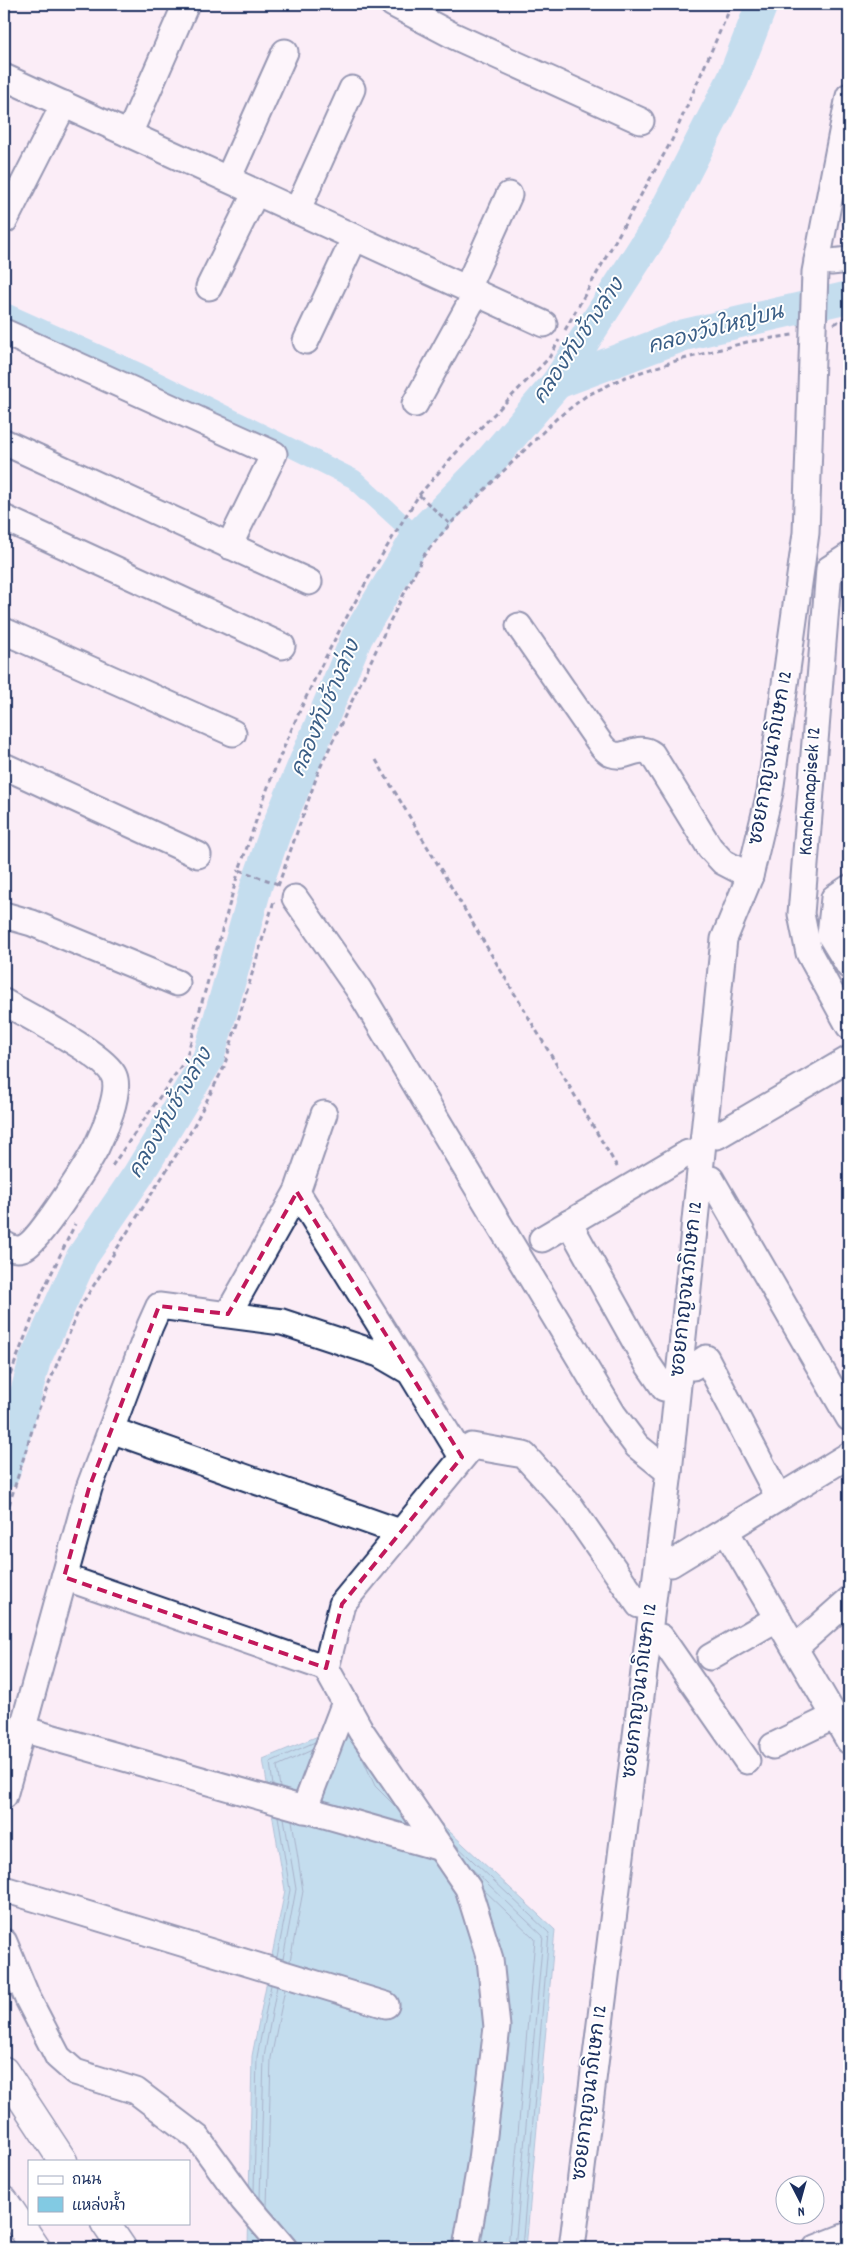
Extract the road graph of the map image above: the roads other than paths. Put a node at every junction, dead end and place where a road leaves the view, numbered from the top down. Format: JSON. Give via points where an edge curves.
{"nodes":[{"id":1,"x":186,"y":4,"type":"edge"},
{"id":2,"x":393,"y":4,"type":"edge"},
{"id":3,"x":285,"y":52,"type":"dead end"},
{"id":4,"x":4,"y":77,"type":"edge"},
{"id":5,"x":352,"y":90,"type":"dead end"},
{"id":6,"x":849,"y":96,"type":"edge"},
{"id":7,"x":64,"y":104,"type":"junction"},
{"id":8,"x":641,"y":121,"type":"dead end"},
{"id":9,"x":129,"y":134,"type":"junction"},
{"id":10,"x":228,"y":179,"type":"junction"},
{"id":11,"x":256,"y":192,"type":"junction"},
{"id":12,"x":509,"y":195,"type":"dead end"},
{"id":13,"x":297,"y":211,"type":"junction"},
{"id":14,"x":5,"y":220,"type":"dead end"},
{"id":15,"x":355,"y":237,"type":"junction"},
{"id":16,"x":849,"y":260,"type":"edge"},
{"id":17,"x":816,"y":266,"type":"junction"},
{"id":18,"x":209,"y":287,"type":"dead end"},
{"id":19,"x":472,"y":290,"type":"junction"},
{"id":20,"x":544,"y":324,"type":"dead end"},
{"id":21,"x":4,"y":332,"type":"edge"},
{"id":22,"x":306,"y":341,"type":"dead end"},
{"id":23,"x":415,"y":404,"type":"dead end"},
{"id":24,"x":4,"y":442,"type":"edge"},
{"id":25,"x":4,"y":518,"type":"edge"},
{"id":26,"x":229,"y":546,"type":"junction"},
{"id":27,"x":849,"y":556,"type":"edge"},
{"id":28,"x":309,"y":582,"type":"dead end"},
{"id":29,"x":518,"y":626,"type":"dead end"},
{"id":30,"x":4,"y":631,"type":"edge"},
{"id":31,"x":282,"y":646,"type":"dead end"},
{"id":32,"x":234,"y":733,"type":"dead end"},
{"id":33,"x":4,"y":766,"type":"edge"},
{"id":34,"x":198,"y":855,"type":"dead end"},
{"id":35,"x":750,"y":876,"type":"junction"},
{"id":36,"x":849,"y":888,"type":"edge"},
{"id":37,"x":287,"y":891,"type":"road end"},
{"id":38,"x":4,"y":916,"type":"edge"},
{"id":39,"x":849,"y":966,"type":"edge"},
{"id":40,"x":177,"y":983,"type":"dead end"},
{"id":41,"x":4,"y":1002,"type":"edge"},
{"id":42,"x":849,"y":1026,"type":"edge"},
{"id":43,"x":849,"y":1059,"type":"edge"},
{"id":44,"x":324,"y":1114,"type":"dead end"},
{"id":45,"x":717,"y":1136,"type":"dead end"},
{"id":46,"x":692,"y":1151,"type":"dead end"},
{"id":47,"x":711,"y":1179,"type":"dead end"},
{"id":48,"x":297,"y":1192,"type":"junction"},
{"id":49,"x":569,"y":1223,"type":"junction"},
{"id":50,"x":542,"y":1239,"type":"dead end"},
{"id":51,"x":4,"y":1244,"type":"edge"},
{"id":52,"x":228,"y":1314,"type":"junction"},
{"id":53,"x":693,"y":1368,"type":"dead end"},
{"id":54,"x":410,"y":1372,"type":"junction"},
{"id":55,"x":664,"y":1388,"type":"dead end"},
{"id":56,"x":849,"y":1418,"type":"edge"},
{"id":57,"x":111,"y":1430,"type":"junction"},
{"id":58,"x":849,"y":1455,"type":"edge"},
{"id":59,"x":462,"y":1457,"type":"junction"},
{"id":60,"x":668,"y":1472,"type":"junction"},
{"id":61,"x":779,"y":1498,"type":"junction"},
{"id":62,"x":726,"y":1530,"type":"junction"},
{"id":63,"x":400,"y":1532,"type":"junction"},
{"id":64,"x":671,"y":1564,"type":"dead end"},
{"id":65,"x":64,"y":1577,"type":"junction"},
{"id":66,"x":849,"y":1600,"type":"edge"},
{"id":67,"x":639,"y":1605,"type":"dead end"},
{"id":68,"x":778,"y":1618,"type":"junction"},
{"id":69,"x":661,"y":1637,"type":"dead end"},
{"id":70,"x":796,"y":1647,"type":"junction"},
{"id":71,"x":710,"y":1658,"type":"dead end"},
{"id":72,"x":326,"y":1668,"type":"junction"},
{"id":73,"x":344,"y":1702,"type":"junction"},
{"id":74,"x":835,"y":1716,"type":"junction"},
{"id":75,"x":22,"y":1729,"type":"junction"},
{"id":76,"x":849,"y":1741,"type":"edge"},
{"id":77,"x":773,"y":1746,"type":"dead end"},
{"id":78,"x":747,"y":1761,"type":"dead end"},
{"id":79,"x":4,"y":1796,"type":"edge"},
{"id":80,"x":304,"y":1810,"type":"junction"},
{"id":81,"x":441,"y":1848,"type":"junction"},
{"id":82,"x":4,"y":1889,"type":"edge"},
{"id":83,"x":4,"y":1942,"type":"edge"},
{"id":84,"x":386,"y":2005,"type":"dead end"},
{"id":85,"x":4,"y":2071,"type":"edge"},
{"id":86,"x":62,"y":2160,"type":"edge"},
{"id":87,"x":4,"y":2201,"type":"edge"},
{"id":88,"x":106,"y":2224,"type":"edge"},
{"id":89,"x":849,"y":2235,"type":"edge"},
{"id":90,"x":36,"y":2248,"type":"edge"},
{"id":91,"x":122,"y":2248,"type":"edge"},
{"id":92,"x":284,"y":2248,"type":"edge"},
{"id":93,"x":466,"y":2248,"type":"edge"},
{"id":94,"x":572,"y":2248,"type":"edge"},
{"id":95,"x":816,"y":2248,"type":"edge"}],
"edges":[{"from":1,"to":9,"type":"street"},
{"from":2,"to":8,"type":"street","via":[[454,36]]},
{"from":3,"to":10,"type":"street"},
{"from":4,"to":7,"type":"street"},
{"from":5,"to":13,"type":"street"},
{"from":6,"to":17,"type":"street","name":"ซอยกาญจนาภิเษก 12"},
{"from":7,"to":9,"type":"street"},
{"from":7,"to":14,"type":"street"},
{"from":9,"to":10,"type":"street"},
{"from":10,"to":11,"type":"street"},
{"from":11,"to":13,"type":"street"},
{"from":11,"to":18,"type":"street"},
{"from":12,"to":19,"type":"street"},
{"from":13,"to":15,"type":"street"},
{"from":15,"to":19,"type":"street"},
{"from":15,"to":22,"type":"street"},
{"from":16,"to":17,"type":"street"},
{"from":17,"to":35,"type":"street","name":"ซอยกาญจนาภิเษก 12","via":[[806,533],[770,792]]},
{"from":19,"to":20,"type":"street"},
{"from":19,"to":23,"type":"street"},
{"from":21,"to":26,"type":"street","via":[[274,454]]},
{"from":24,"to":26,"type":"street"},
{"from":25,"to":31,"type":"street"},
{"from":26,"to":28,"type":"street"},
{"from":27,"to":42,"type":"street","name":"Kanchanapisek 12","via":[[829,569],[801,914],[809,953]]},
{"from":29,"to":35,"type":"street","via":[[602,746],[612,754],[624,755],[646,749],[652,754],[710,848],[724,862]]},
{"from":30,"to":32,"type":"street"},
{"from":33,"to":34,"type":"street"},
{"from":35,"to":60,"type":"street","name":"ซอยกาญจนาภิเษก 12","via":[[724,939]]},
{"from":36,"to":39,"type":"street","via":[[834,898],[830,935]]},
{"from":37,"to":60,"type":"street","via":[[359,990],[613,1414],[637,1446]]},
{"from":38,"to":40,"type":"street","via":[[32,923]]},
{"from":41,"to":51,"type":"street","via":[[96,1056],[114,1075],[117,1092],[96,1148],[39,1234],[25,1247],[13,1249]]},
{"from":43,"to":45,"type":"street"},
{"from":44,"to":48,"type":"street"},
{"from":46,"to":49,"type":"street"},
{"from":47,"to":56,"type":"street"},
{"from":48,"to":52,"type":"street"},
{"from":48,"to":54,"type":"street"},
{"from":49,"to":50,"type":"street"},
{"from":49,"to":55,"type":"street"},
{"from":52,"to":54,"type":"street","via":[[282,1322],[379,1354]]},
{"from":52,"to":57,"type":"street","via":[[159,1306]]},
{"from":53,"to":61,"type":"street","via":[[706,1358]]},
{"from":54,"to":59,"type":"street"},
{"from":57,"to":63,"type":"street"},
{"from":57,"to":65,"type":"street","via":[[89,1488]]},
{"from":58,"to":61,"type":"street"},
{"from":59,"to":63,"type":"street"},
{"from":59,"to":67,"type":"street","via":[[472,1446],[524,1455],[571,1507]]},
{"from":60,"to":94,"type":"street","name":"ซอยกาญจนาภิเษก 12"},
{"from":61,"to":62,"type":"street"},
{"from":62,"to":64,"type":"street"},
{"from":62,"to":68,"type":"street"},
{"from":63,"to":72,"type":"street","via":[[342,1604]]},
{"from":65,"to":72,"type":"street"},
{"from":65,"to":75,"type":"street"},
{"from":66,"to":70,"type":"street"},
{"from":68,"to":70,"type":"street"},
{"from":68,"to":71,"type":"street"},
{"from":69,"to":78,"type":"street"},
{"from":70,"to":74,"type":"street"},
{"from":72,"to":73,"type":"street"},
{"from":73,"to":80,"type":"street"},
{"from":73,"to":81,"type":"street"},
{"from":74,"to":76,"type":"street"},
{"from":74,"to":77,"type":"street"},
{"from":75,"to":79,"type":"street"},
{"from":75,"to":80,"type":"street"},
{"from":80,"to":81,"type":"street"},
{"from":81,"to":93,"type":"street","via":[[468,1888],[482,1932],[490,1959],[497,2027],[481,2160]]},
{"from":82,"to":84,"type":"street"},
{"from":83,"to":92,"type":"street","via":[[27,1997],[58,2057],[75,2072],[136,2091],[198,2138]]},
{"from":85,"to":86,"type":"main road"},
{"from":87,"to":90,"type":"main road"},
{"from":88,"to":91,"type":"main road"},
{"from":89,"to":95,"type":"street"}]}
